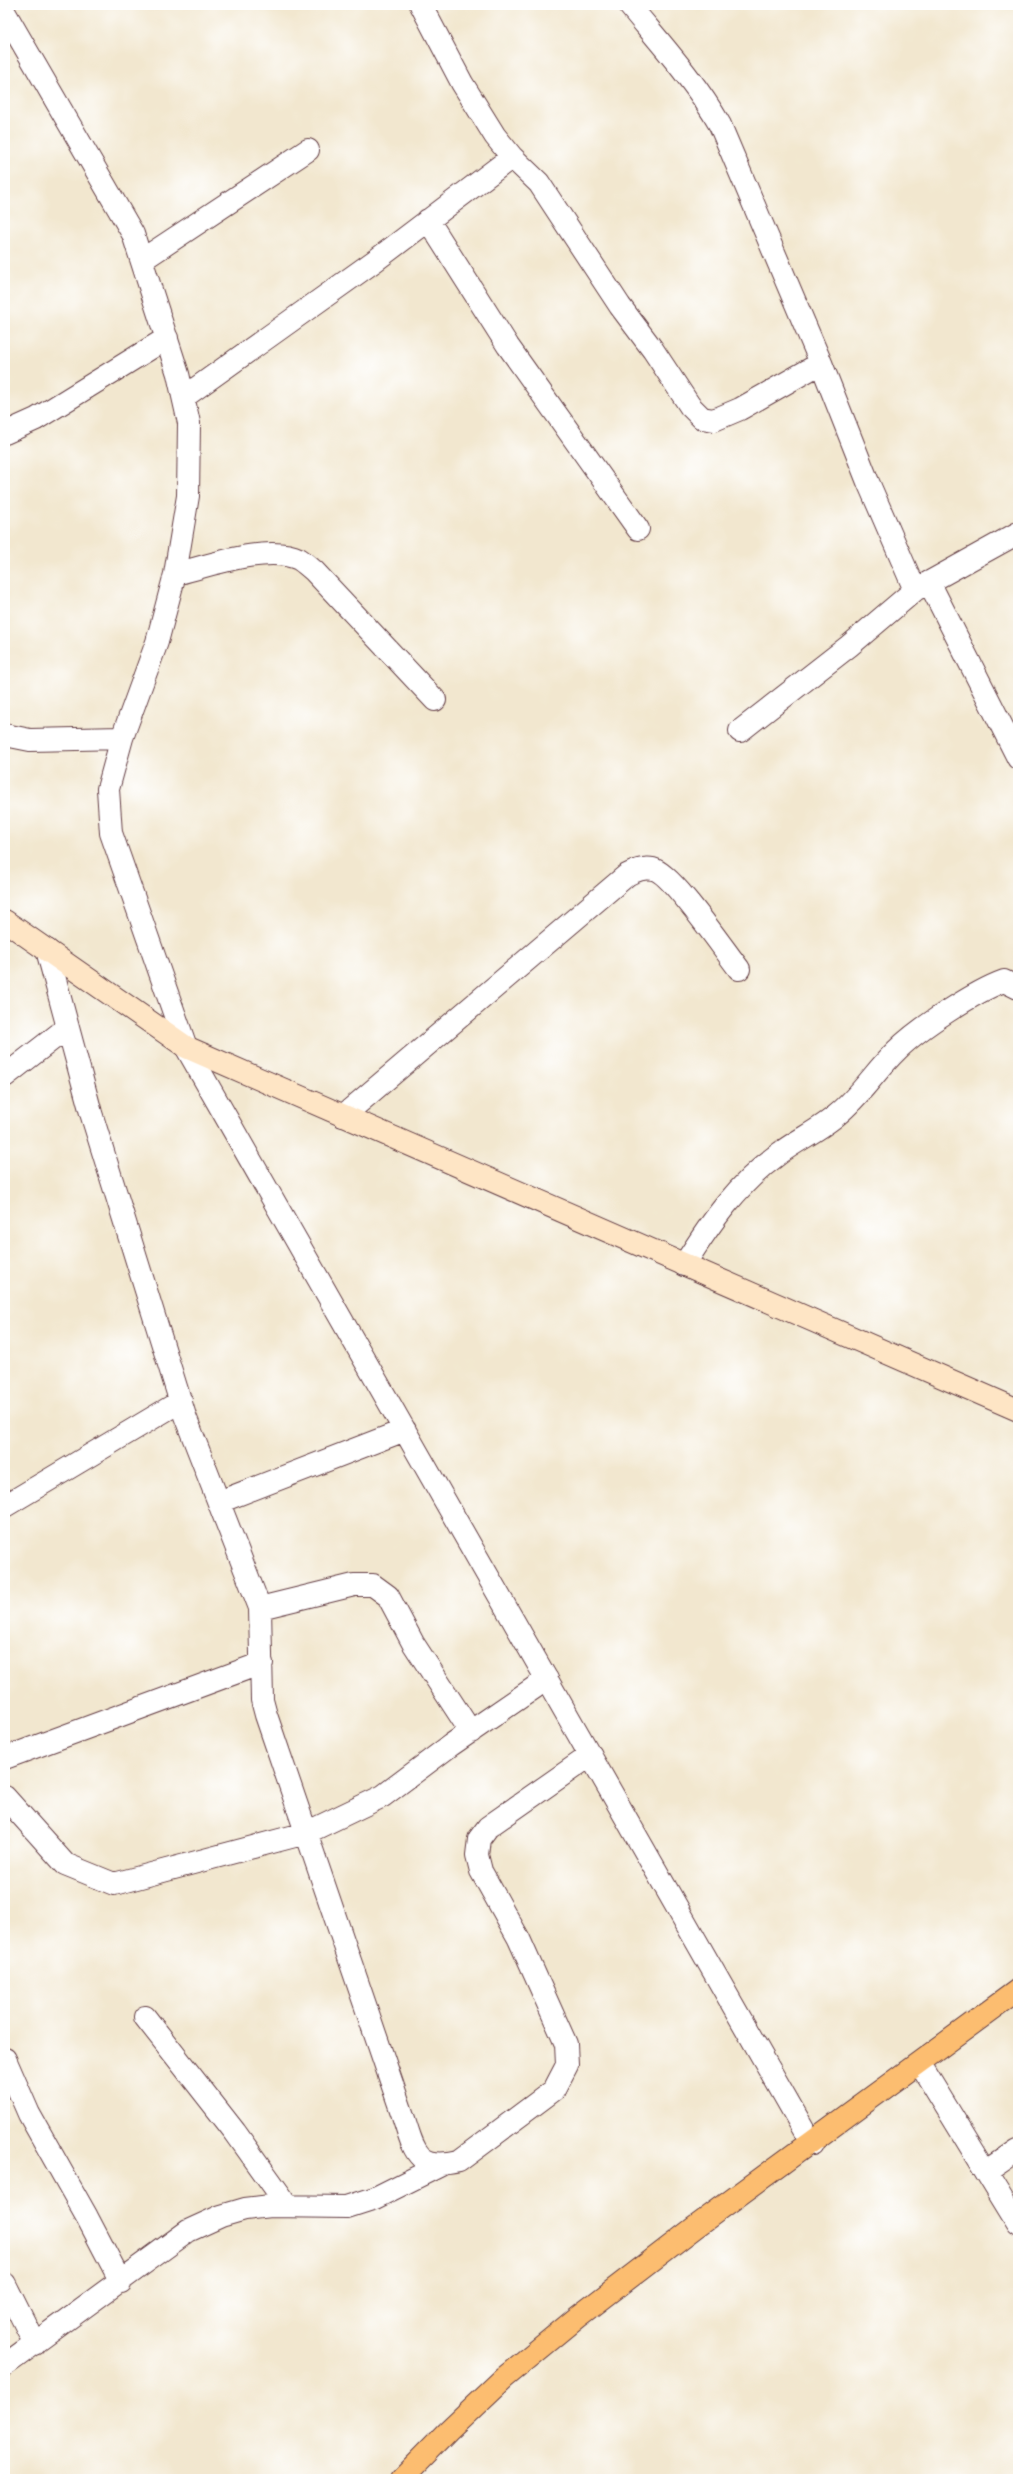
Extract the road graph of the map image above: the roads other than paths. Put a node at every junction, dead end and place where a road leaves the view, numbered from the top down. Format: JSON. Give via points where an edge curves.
{"nodes":[{"id":1,"x":421,"y":5,"type":"edge"},
{"id":2,"x":629,"y":5,"type":"edge"},
{"id":3,"x":5,"y":13,"type":"edge"},
{"id":4,"x":308,"y":150,"type":"dead end"},
{"id":5,"x":512,"y":157,"type":"junction"},
{"id":6,"x":428,"y":220,"type":"junction"},
{"id":7,"x":142,"y":260,"type":"junction"},
{"id":8,"x":167,"y":338,"type":"junction"},
{"id":9,"x":821,"y":363,"type":"junction"},
{"id":10,"x":184,"y":397,"type":"junction"},
{"id":11,"x":5,"y":433,"type":"edge"},
{"id":12,"x":638,"y":529,"type":"dead end"},
{"id":13,"x":1018,"y":533,"type":"edge"},
{"id":14,"x":176,"y":574,"type":"junction"},
{"id":15,"x":922,"y":586,"type":"junction"},
{"id":16,"x":434,"y":700,"type":"dead end"},
{"id":17,"x":740,"y":731,"type":"dead end"},
{"id":18,"x":5,"y":735,"type":"edge"},
{"id":19,"x":122,"y":738,"type":"junction"},
{"id":20,"x":1018,"y":758,"type":"edge"},
{"id":21,"x":5,"y":921,"type":"edge"},
{"id":22,"x":47,"y":950,"type":"junction"},
{"id":23,"x":739,"y":969,"type":"dead end"},
{"id":24,"x":1018,"y":988,"type":"edge"},
{"id":25,"x":68,"y":1026,"type":"junction"},
{"id":26,"x":186,"y":1047,"type":"junction"},
{"id":27,"x":5,"y":1076,"type":"edge"},
{"id":28,"x":343,"y":1116,"type":"junction"},
{"id":29,"x":684,"y":1265,"type":"junction"},
{"id":30,"x":181,"y":1401,"type":"junction"},
{"id":31,"x":1018,"y":1410,"type":"edge"},
{"id":32,"x":405,"y":1430,"type":"junction"},
{"id":33,"x":219,"y":1502,"type":"junction"},
{"id":34,"x":5,"y":1506,"type":"edge"},
{"id":35,"x":260,"y":1608,"type":"junction"},
{"id":36,"x":262,"y":1663,"type":"junction"},
{"id":37,"x":547,"y":1679,"type":"junction"},
{"id":38,"x":471,"y":1732,"type":"junction"},
{"id":39,"x":591,"y":1755,"type":"junction"},
{"id":40,"x":5,"y":1758,"type":"edge"},
{"id":41,"x":5,"y":1797,"type":"edge"},
{"id":42,"x":306,"y":1833,"type":"junction"},
{"id":43,"x":1018,"y":1990,"type":"edge"},
{"id":44,"x":145,"y":2017,"type":"dead end"},
{"id":45,"x":5,"y":2059,"type":"edge"},
{"id":46,"x":920,"y":2064,"type":"junction"},
{"id":47,"x":812,"y":2144,"type":"junction"},
{"id":48,"x":1018,"y":2150,"type":"edge"},
{"id":49,"x":441,"y":2165,"type":"junction"},
{"id":50,"x":986,"y":2172,"type":"junction"},
{"id":51,"x":288,"y":2206,"type":"junction"},
{"id":52,"x":1018,"y":2224,"type":"edge"},
{"id":53,"x":121,"y":2282,"type":"junction"},
{"id":54,"x":5,"y":2284,"type":"edge"},
{"id":55,"x":35,"y":2344,"type":"junction"},
{"id":56,"x":5,"y":2365,"type":"edge"},
{"id":57,"x":402,"y":2479,"type":"edge"}],
"edges":[{"from":1,"to":5,"type":"street","via":[[462,83],[495,136]]},
{"from":2,"to":9,"type":"street","via":[[679,65],[707,102],[720,125]]},
{"from":3,"to":7,"type":"street","via":[[133,234]]},
{"from":4,"to":7,"type":"street"},
{"from":5,"to":6,"type":"street"},
{"from":5,"to":9,"type":"street","via":[[538,183],[620,306],[690,406],[702,418],[714,420],[740,409]]},
{"from":6,"to":10,"type":"street"},
{"from":6,"to":12,"type":"street","via":[[508,346]]},
{"from":7,"to":8,"type":"street"},
{"from":8,"to":10,"type":"street"},
{"from":8,"to":11,"type":"street","via":[[36,419]]},
{"from":9,"to":15,"type":"street","via":[[868,482]]},
{"from":10,"to":14,"type":"street","via":[[189,423],[188,496]]},
{"from":13,"to":15,"type":"street"},
{"from":14,"to":16,"type":"street","via":[[259,555],[279,554],[299,559],[314,571]]},
{"from":14,"to":19,"type":"street","via":[[157,642]]},
{"from":15,"to":17,"type":"street"},
{"from":15,"to":20,"type":"street"},
{"from":18,"to":19,"type":"street","via":[[30,740]]},
{"from":19,"to":26,"type":"street","via":[[108,789],[111,833]]},
{"from":21,"to":22,"type":"street"},
{"from":22,"to":25,"type":"street"},
{"from":22,"to":26,"type":"street"},
{"from":23,"to":28,"type":"street","via":[[670,880],[654,869],[640,869],[627,875]]},
{"from":24,"to":29,"type":"street","via":[[1004,981],[987,987],[917,1033],[897,1050],[859,1095],[837,1116],[779,1154],[730,1198]]},
{"from":25,"to":27,"type":"street"},
{"from":25,"to":30,"type":"street","via":[[91,1113]]},
{"from":26,"to":28,"type":"street"},
{"from":26,"to":32,"type":"street"},
{"from":28,"to":29,"type":"street"},
{"from":29,"to":31,"type":"street"},
{"from":30,"to":33,"type":"street"},
{"from":30,"to":34,"type":"street"},
{"from":32,"to":33,"type":"street"},
{"from":32,"to":37,"type":"street"},
{"from":33,"to":35,"type":"street"},
{"from":35,"to":36,"type":"street"},
{"from":35,"to":38,"type":"street","via":[[354,1585],[373,1585],[388,1596],[413,1643]]},
{"from":36,"to":40,"type":"street"},
{"from":36,"to":42,"type":"street","via":[[262,1700]]},
{"from":37,"to":38,"type":"street"},
{"from":37,"to":39,"type":"street"},
{"from":38,"to":42,"type":"street","via":[[383,1796]]},
{"from":39,"to":47,"type":"street"},
{"from":39,"to":49,"type":"street","via":[[488,1827],[479,1839],[477,1854],[482,1871],[519,1939],[566,2044],[567,2065],[554,2090],[459,2161]]},
{"from":41,"to":42,"type":"street","via":[[65,1864],[114,1884]]},
{"from":42,"to":49,"type":"street","via":[[419,2157],[428,2164]]},
{"from":43,"to":46,"type":"main road"},
{"from":44,"to":51,"type":"street","via":[[235,2132]]},
{"from":45,"to":53,"type":"street","via":[[29,2114]]},
{"from":46,"to":47,"type":"main road"},
{"from":46,"to":50,"type":"street"},
{"from":47,"to":57,"type":"main road","via":[[694,2228],[578,2317],[504,2378]]},
{"from":48,"to":50,"type":"street"},
{"from":49,"to":51,"type":"street","via":[[374,2198],[347,2206]]},
{"from":50,"to":52,"type":"street"},
{"from":51,"to":53,"type":"street","via":[[252,2208],[221,2216],[188,2231]]},
{"from":53,"to":55,"type":"street"},
{"from":54,"to":55,"type":"street"},
{"from":55,"to":56,"type":"street"}]}
